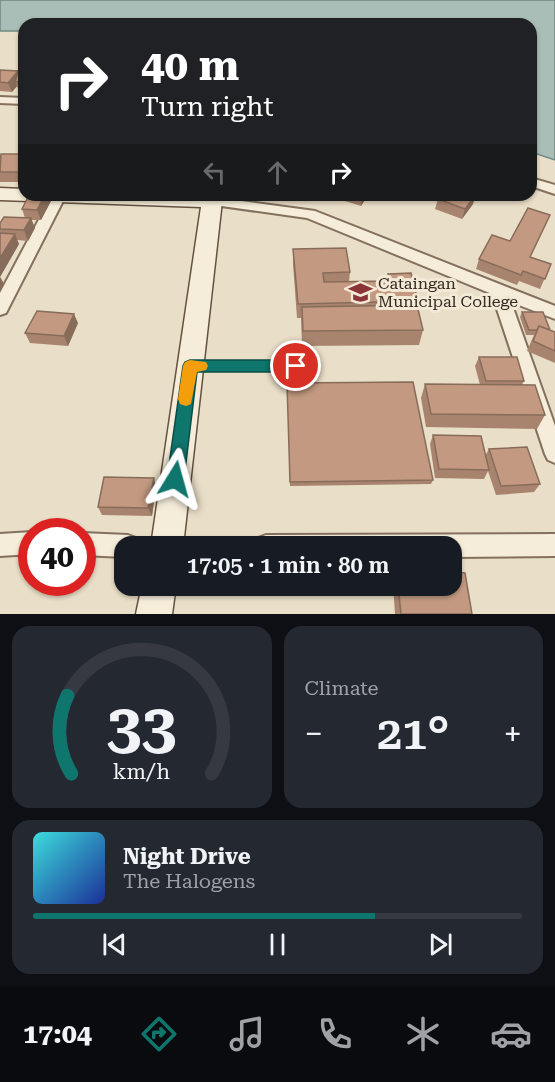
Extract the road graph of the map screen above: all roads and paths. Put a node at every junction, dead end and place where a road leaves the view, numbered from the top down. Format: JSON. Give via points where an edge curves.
{"nodes":[{"id":1,"x":0,"y":100,"type":"edge"},
{"id":2,"x":18,"y":101,"type":"edge"},
{"id":3,"x":537,"y":184,"type":"edge"},
{"id":4,"x":555,"y":190,"type":"edge"},
{"id":5,"x":0,"y":194,"type":"edge"},
{"id":6,"x":18,"y":195,"type":"edge"},
{"id":7,"x":56,"y":201,"type":"edge"},
{"id":8,"x":212,"y":201,"type":"joint"},
{"id":9,"x":498,"y":289,"type":"junction"},
{"id":10,"x":0,"y":309,"type":"edge"},
{"id":11,"x":555,"y":313,"type":"edge"},
{"id":12,"x":190,"y":366,"type":"junction"},
{"id":13,"x":296,"y":366,"type":"dead end"},
{"id":14,"x":555,"y":454,"type":"edge"},
{"id":15,"x":167,"y":536,"type":"edge"},
{"id":16,"x":18,"y":544,"type":"edge"},
{"id":17,"x":0,"y":545,"type":"edge"},
{"id":18,"x":96,"y":545,"type":"edge"},
{"id":19,"x":114,"y":545,"type":"edge"},
{"id":20,"x":462,"y":545,"type":"edge"},
{"id":21,"x":555,"y":545,"type":"edge"},
{"id":22,"x":157,"y":596,"type":"edge"},
{"id":23,"x":154,"y":614,"type":"edge"}],
"edges":[{"from":1,"to":2,"type":"street"},
{"from":3,"to":4,"type":"street"},
{"from":5,"to":6,"type":"street"},
{"from":7,"to":10,"type":"street"},
{"from":8,"to":9,"type":"street","via":[[310,214]]},
{"from":8,"to":12,"type":"street"},
{"from":9,"to":11,"type":"street"},
{"from":9,"to":14,"type":"street"},
{"from":12,"to":13,"type":"lane"},
{"from":12,"to":15,"type":"street"},
{"from":16,"to":17,"type":"street"},
{"from":18,"to":19,"type":"street"},
{"from":20,"to":21,"type":"street"},
{"from":22,"to":23,"type":"street"}]}
